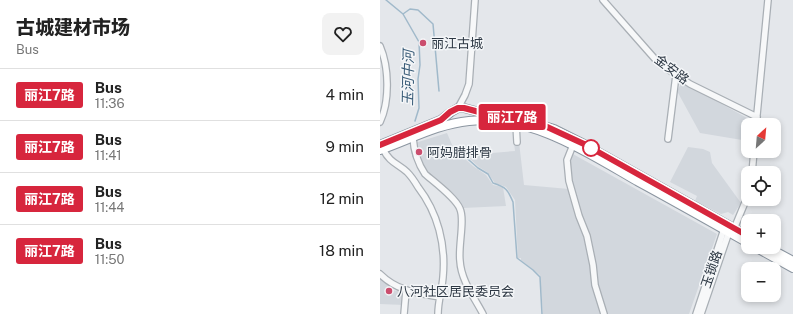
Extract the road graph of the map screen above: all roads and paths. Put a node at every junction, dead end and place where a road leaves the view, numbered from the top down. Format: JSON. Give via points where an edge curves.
{"nodes":[{"id":1,"x":475,"y":0,"type":"edge"},
{"id":2,"x":603,"y":0,"type":"edge"},
{"id":3,"x":768,"y":0,"type":"edge"},
{"id":4,"x":380,"y":46,"type":"edge"},
{"id":5,"x":676,"y":75,"type":"junction"},
{"id":6,"x":458,"y":108,"type":"junction"},
{"id":7,"x":470,"y":110,"type":"junction"},
{"id":8,"x":449,"y":114,"type":"junction"},
{"id":9,"x":757,"y":117,"type":"joint"},
{"id":10,"x":470,"y":121,"type":"junction"},
{"id":11,"x":380,"y":122,"type":"edge"},
{"id":12,"x":454,"y":123,"type":"junction"},
{"id":13,"x":516,"y":124,"type":"junction"},
{"id":14,"x":413,"y":138,"type":"junction"},
{"id":15,"x":668,"y":139,"type":"dead end"},
{"id":16,"x":517,"y":142,"type":"dead end"},
{"id":17,"x":573,"y":145,"type":"junction"},
{"id":18,"x":381,"y":148,"type":"edge"},
{"id":19,"x":742,"y":206,"type":"edge"},
{"id":20,"x":729,"y":228,"type":"junction"},
{"id":21,"x":741,"y":233,"type":"edge"},
{"id":22,"x":741,"y":237,"type":"edge"},
{"id":23,"x":768,"y":254,"type":"edge"},
{"id":24,"x":780,"y":254,"type":"edge"},
{"id":25,"x":793,"y":261,"type":"edge"},
{"id":26,"x":793,"y":268,"type":"edge"},
{"id":27,"x":380,"y":274,"type":"edge"},
{"id":28,"x":406,"y":291,"type":"junction"},
{"id":29,"x":440,"y":297,"type":"junction"},
{"id":30,"x":404,"y":314,"type":"edge"},
{"id":31,"x":438,"y":314,"type":"edge"},
{"id":32,"x":483,"y":314,"type":"edge"},
{"id":33,"x":604,"y":314,"type":"edge"},
{"id":34,"x":696,"y":314,"type":"edge"},
{"id":35,"x":701,"y":314,"type":"edge"}],
"edges":[{"from":1,"to":6,"type":"street","via":[[469,84]]},
{"from":2,"to":5,"type":"street","name":"金安路","via":[[655,59]]},
{"from":3,"to":9,"type":"street"},
{"from":4,"to":11,"type":"street","via":[[387,78],[385,104]]},
{"from":5,"to":9,"type":"street","name":"金安路"},
{"from":5,"to":15,"type":"street"},
{"from":6,"to":7,"type":"highway"},
{"from":6,"to":8,"type":"highway"},
{"from":7,"to":10,"type":"highway"},
{"from":7,"to":20,"type":"highway","via":[[520,118],[554,129]]},
{"from":8,"to":12,"type":"highway","via":[[449,119]]},
{"from":8,"to":18,"type":"highway"},
{"from":10,"to":12,"type":"highway"},
{"from":10,"to":13,"type":"highway"},
{"from":12,"to":14,"type":"highway"},
{"from":13,"to":16,"type":"street"},
{"from":13,"to":17,"type":"highway"},
{"from":14,"to":18,"type":"highway"},
{"from":14,"to":32,"type":"street","via":[[415,155],[422,170],[460,208],[460,268]]},
{"from":17,"to":20,"type":"highway"},
{"from":17,"to":33,"type":"street","via":[[566,160],[569,181],[587,236],[595,285]]},
{"from":18,"to":29,"type":"street","via":[[387,158],[408,172],[436,219],[443,245]]},
{"from":19,"to":20,"type":"street"},
{"from":20,"to":21,"type":"highway"},
{"from":20,"to":22,"type":"highway"},
{"from":20,"to":34,"type":"street","name":"玉锁路"},
{"from":20,"to":35,"type":"street","name":"玉锁路"},
{"from":23,"to":26,"type":"highway"},
{"from":24,"to":25,"type":"highway"},
{"from":27,"to":28,"type":"street","via":[[393,285]]},
{"from":28,"to":29,"type":"street"},
{"from":28,"to":30,"type":"street"},
{"from":29,"to":31,"type":"street"}]}
